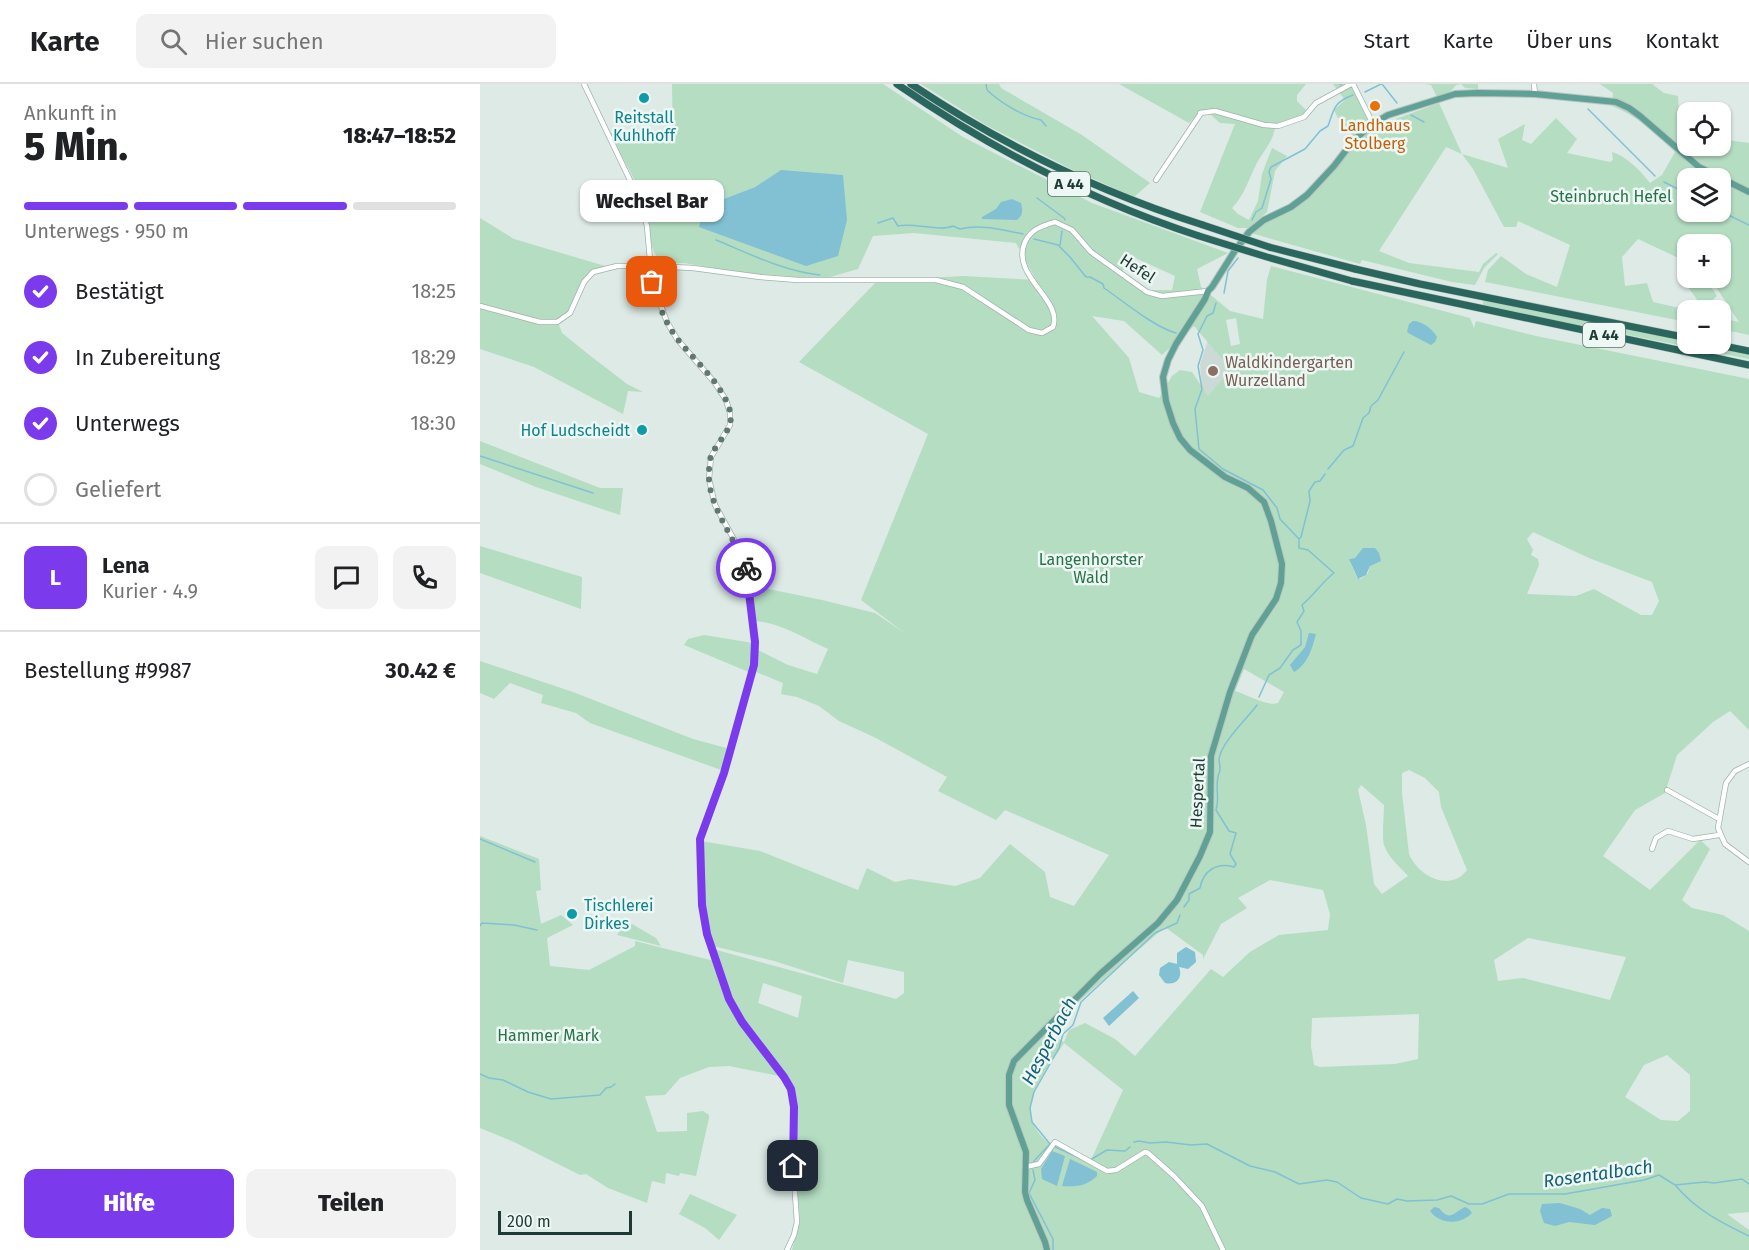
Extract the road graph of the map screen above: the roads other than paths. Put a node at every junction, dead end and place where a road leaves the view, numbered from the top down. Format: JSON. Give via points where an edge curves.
{"nodes":[{"id":1,"x":584,"y":84,"type":"edge"},
{"id":2,"x":897,"y":84,"type":"edge"},
{"id":3,"x":911,"y":84,"type":"edge"},
{"id":4,"x":1352,"y":84,"type":"edge"},
{"id":5,"x":1534,"y":84,"type":"edge"},
{"id":6,"x":1535,"y":94,"type":"junction"},
{"id":7,"x":1373,"y":124,"type":"junction"},
{"id":8,"x":1156,"y":180,"type":"dead end"},
{"id":9,"x":1749,"y":192,"type":"edge"},
{"id":10,"x":650,"y":266,"type":"junction"},
{"id":11,"x":1208,"y":291,"type":"junction"},
{"id":12,"x":480,"y":306,"type":"edge"},
{"id":13,"x":1677,"y":336,"type":"edge"},
{"id":14,"x":1731,"y":347,"type":"edge"},
{"id":15,"x":1749,"y":351,"type":"edge"},
{"id":16,"x":1749,"y":367,"type":"edge"},
{"id":17,"x":1749,"y":764,"type":"edge"},
{"id":18,"x":1667,"y":790,"type":"dead end"},
{"id":19,"x":1719,"y":819,"type":"junction"},
{"id":20,"x":1719,"y":835,"type":"junction"},
{"id":21,"x":1652,"y":849,"type":"dead end"},
{"id":22,"x":1749,"y":862,"type":"edge"},
{"id":23,"x":1025,"y":1167,"type":"junction"},
{"id":24,"x":787,"y":1250,"type":"edge"},
{"id":25,"x":1047,"y":1250,"type":"edge"},
{"id":26,"x":1223,"y":1250,"type":"edge"}],
"edges":[{"from":1,"to":10,"type":"street","via":[[640,201],[647,226]]},
{"from":2,"to":16,"type":"highway","number":"A 44","bridge":true,"via":[[1002,149],[1091,196],[1199,236],[1352,281]]},
{"from":3,"to":13,"type":"highway","number":"A 44","bridge":true,"via":[[1053,166],[1119,197],[1269,247],[1420,284]]},
{"from":4,"to":7,"type":"street"},
{"from":4,"to":8,"type":"street","via":[[1316,103],[1304,117],[1278,126],[1215,111],[1201,113]]},
{"from":5,"to":6,"type":"street"},
{"from":6,"to":7,"type":"main road","via":[[1455,94],[1388,115]]},
{"from":6,"to":9,"type":"main road","via":[[1616,102],[1640,116],[1708,172]]},
{"from":7,"to":11,"type":"main road","via":[[1354,140],[1307,195],[1249,232]]},
{"from":10,"to":11,"type":"street","name":"Hefel","via":[[789,279],[946,281],[1040,333],[1053,327],[1054,315],[1028,274],[1023,248],[1035,229],[1055,222],[1072,230],[1091,252],[1147,292],[1162,296]]},
{"from":10,"to":12,"type":"street","via":[[617,266],[593,273],[582,285],[570,313],[557,322],[540,322]]},
{"from":10,"to":24,"type":"street","via":[[669,326],[715,383],[731,416],[730,425],[711,457],[709,478],[715,505],[747,569],[755,659],[724,773],[700,839],[701,888],[704,922],[724,989],[742,1022],[787,1081],[793,1097],[797,1222]]},
{"from":11,"to":23,"type":"main road","name":"Hespertal","via":[[1168,360],[1164,377],[1166,400],[1180,438],[1190,450],[1264,502],[1282,564],[1281,583],[1276,599],[1252,635],[1230,692],[1211,756],[1210,832],[1177,900],[1158,923],[1100,974],[1014,1061],[1008,1099],[1024,1146]]},
{"from":14,"to":15,"type":"highway"},
{"from":17,"to":19,"type":"street","via":[[1734,771],[1726,783]]},
{"from":18,"to":19,"type":"street"},
{"from":19,"to":20,"type":"street"},
{"from":20,"to":21,"type":"street","via":[[1693,839],[1668,831],[1656,838]]},
{"from":20,"to":22,"type":"street"},
{"from":23,"to":25,"type":"main road","name":"Hespertal","via":[[1027,1200]]},
{"from":23,"to":26,"type":"street","via":[[1039,1164],[1055,1142],[1107,1171],[1148,1153],[1202,1206]]}]}
